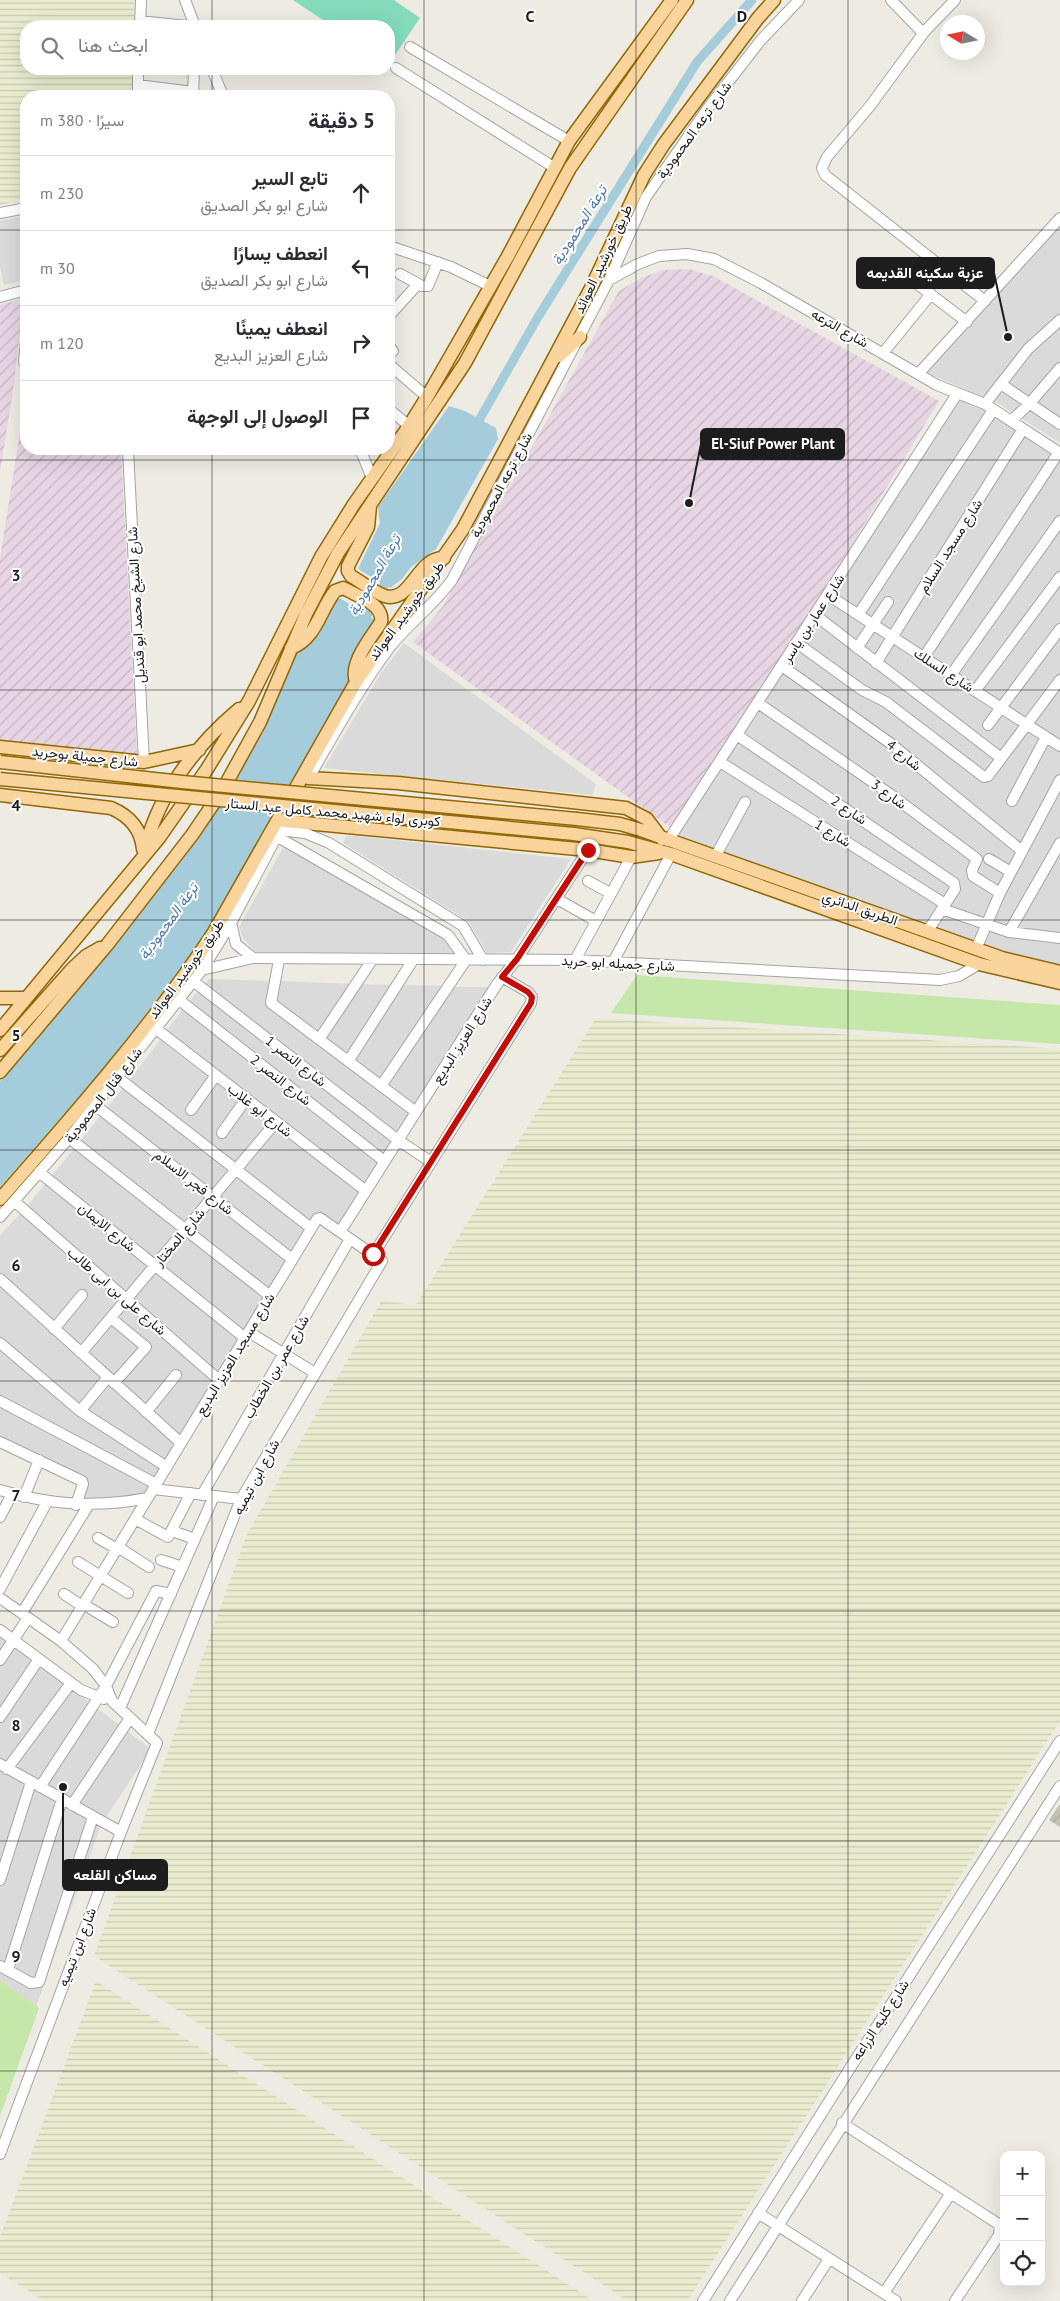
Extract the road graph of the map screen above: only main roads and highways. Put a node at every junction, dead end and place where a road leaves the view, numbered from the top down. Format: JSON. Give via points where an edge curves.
{"nodes":[{"id":1,"x":672,"y":0,"type":"edge"},
{"id":2,"x":687,"y":0,"type":"edge"},
{"id":3,"x":774,"y":0,"type":"edge"},
{"id":4,"x":570,"y":140,"type":"junction"},
{"id":5,"x":570,"y":168,"type":"junction"},
{"id":6,"x":580,"y":337,"type":"road end"},
{"id":7,"x":552,"y":362,"type":"junction"},
{"id":8,"x":395,"y":446,"type":"edge"},
{"id":9,"x":388,"y":455,"type":"edge"},
{"id":10,"x":370,"y":506,"type":"junction"},
{"id":11,"x":444,"y":558,"type":"junction"},
{"id":12,"x":292,"y":648,"type":"junction"},
{"id":13,"x":356,"y":682,"type":"junction"},
{"id":14,"x":249,"y":701,"type":"junction"},
{"id":15,"x":0,"y":747,"type":"edge"},
{"id":16,"x":199,"y":750,"type":"junction"},
{"id":17,"x":0,"y":762,"type":"edge"},
{"id":18,"x":308,"y":778,"type":"road end"},
{"id":19,"x":0,"y":779,"type":"edge"},
{"id":20,"x":384,"y":783,"type":"junction"},
{"id":21,"x":0,"y":795,"type":"edge"},
{"id":22,"x":280,"y":829,"type":"road end"},
{"id":23,"x":374,"y":829,"type":"junction"},
{"id":24,"x":666,"y":846,"type":"junction"},
{"id":25,"x":143,"y":857,"type":"junction"},
{"id":26,"x":107,"y":945,"type":"junction"},
{"id":27,"x":1060,"y":972,"type":"edge"},
{"id":28,"x":1060,"y":983,"type":"edge"},
{"id":29,"x":0,"y":998,"type":"edge"},
{"id":30,"x":26,"y":998,"type":"junction"},
{"id":31,"x":0,"y":1030,"type":"edge"},
{"id":32,"x":0,"y":1050,"type":"edge"},
{"id":33,"x":0,"y":1072,"type":"edge"},
{"id":34,"x":0,"y":1199,"type":"edge"}],
"edges":[{"from":1,"to":4,"type":"main road"},
{"from":2,"to":5,"type":"main road"},
{"from":3,"to":7,"type":"main road","name":"طريق خورشيد, العوائد","via":[[649,168]]},
{"from":4,"to":5,"type":"main road"},
{"from":4,"to":8,"type":"main road","via":[[427,397]]},
{"from":5,"to":10,"type":"main road","via":[[465,363]]},
{"from":6,"to":7,"type":"main road"},
{"from":7,"to":11,"type":"main road","name":"طريق خورشيد, العوائد","via":[[463,529]]},
{"from":9,"to":14,"type":"main road","via":[[316,565]]},
{"from":10,"to":11,"type":"main road","via":[[368,527],[348,566],[351,576],[384,596],[395,596],[403,592],[427,564]]},
{"from":10,"to":12,"type":"main road","via":[[327,573]]},
{"from":11,"to":13,"type":"main road","name":"طريق خورشيد, العوائد"},
{"from":12,"to":13,"type":"main road","via":[[309,637],[335,591],[340,588],[348,590],[378,609],[380,622],[356,664]]},
{"from":12,"to":26,"type":"main road","via":[[260,722],[222,791]]},
{"from":13,"to":34,"type":"main road","name":"طريق خورشيد, العوائد","via":[[232,903],[196,960],[91,1094]]},
{"from":14,"to":16,"type":"main road"},
{"from":14,"to":25,"type":"main road","via":[[184,804]]},
{"from":15,"to":16,"type":"main road","name":"شارع جميلة بوحريد","via":[[144,762]]},
{"from":16,"to":25,"type":"main road","via":[[159,807]]},
{"from":17,"to":24,"type":"main road","name":"كوبرى لواء شهيد محمد كامل عبد الستار","bridge":true,"via":[[620,824]]},
{"from":18,"to":20,"type":"main road"},
{"from":19,"to":24,"type":"main road","name":"كوبرى لواء شهيد محمد كامل عبد الستار","bridge":true,"via":[[574,834]]},
{"from":20,"to":23,"type":"main road","via":[[370,804]]},
{"from":20,"to":24,"type":"main road","via":[[626,808],[647,819]]},
{"from":21,"to":25,"type":"main road","via":[[104,806],[118,811],[138,830]]},
{"from":22,"to":23,"type":"main road"},
{"from":23,"to":24,"type":"main road","via":[[630,857]]},
{"from":24,"to":27,"type":"main road","name":"الطريق الدائري","via":[[715,858],[1002,958]]},
{"from":24,"to":28,"type":"main road","name":"الطريق الدائري","via":[[980,964]]},
{"from":25,"to":30,"type":"main road"},
{"from":26,"to":32,"type":"main road","via":[[78,962]]},
{"from":26,"to":33,"type":"main road"},
{"from":29,"to":30,"type":"main road"},
{"from":30,"to":31,"type":"main road"}]}
